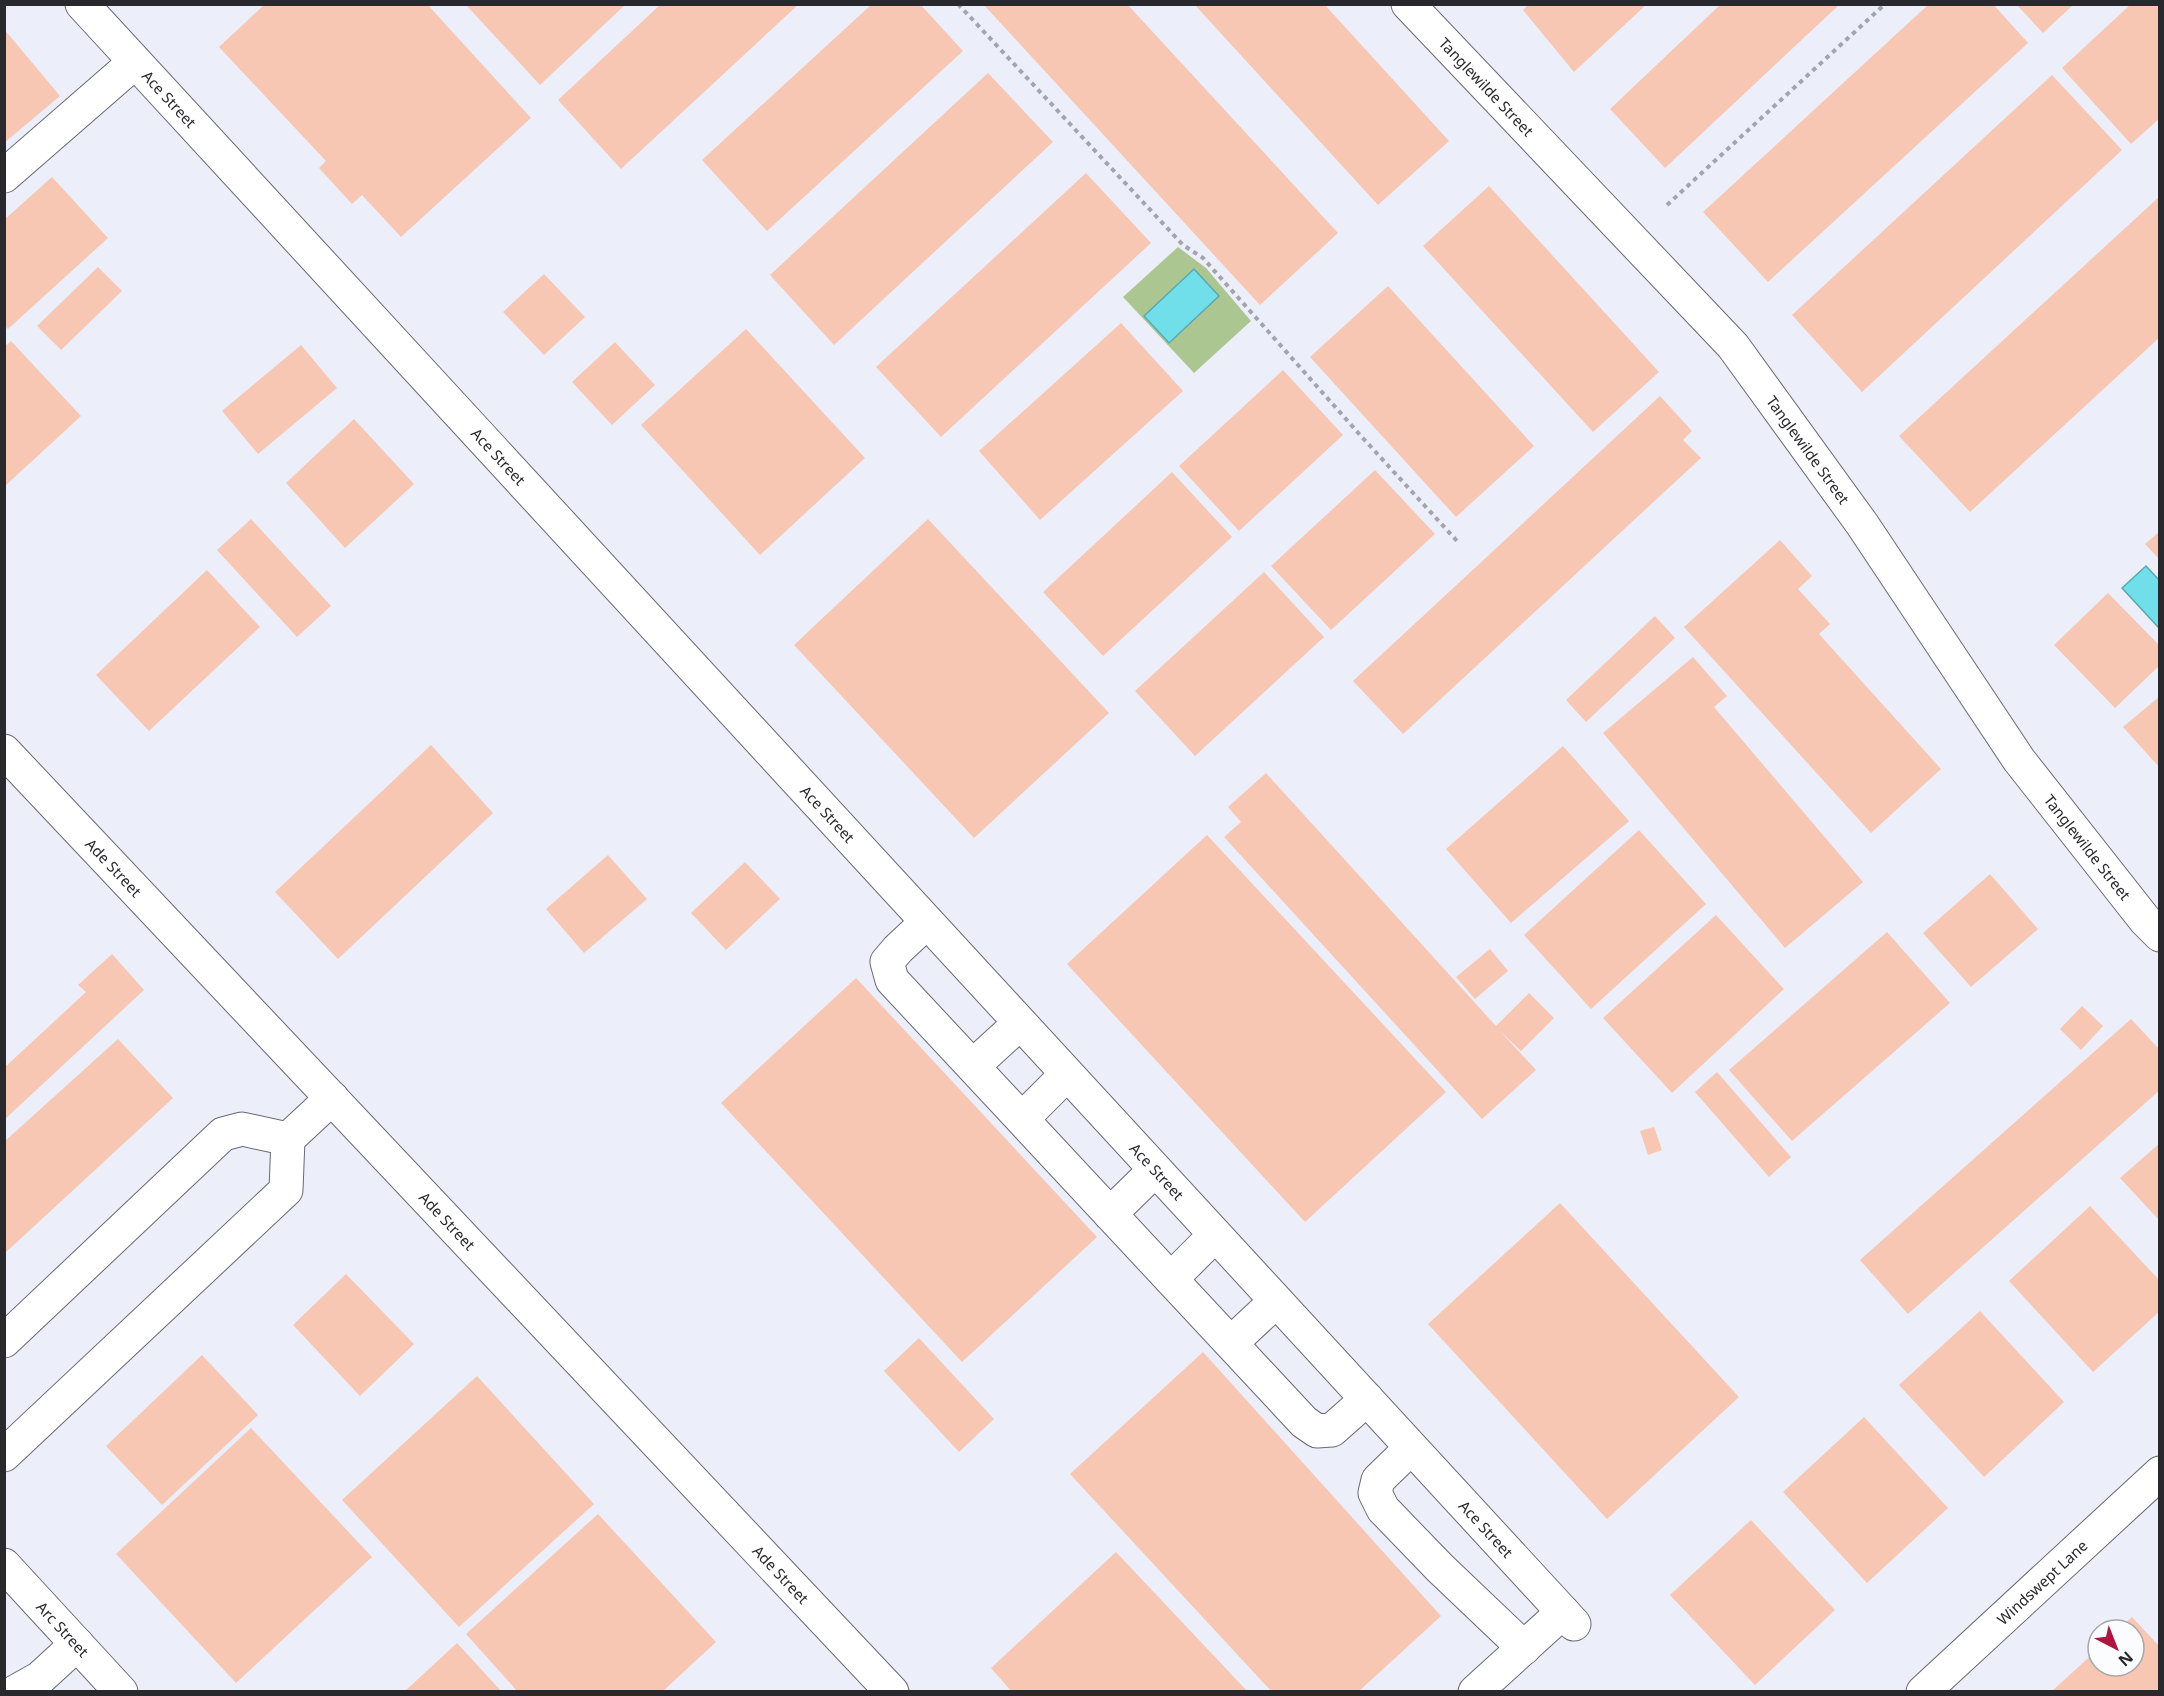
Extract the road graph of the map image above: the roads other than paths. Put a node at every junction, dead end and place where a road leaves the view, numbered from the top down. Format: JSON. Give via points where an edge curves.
{"nodes":[{"id":1,"x":82,"y":4,"type":"edge"},
{"id":2,"x":1408,"y":4,"type":"edge"},
{"id":3,"x":135,"y":62,"type":"junction"},
{"id":4,"x":4,"y":176,"type":"edge"},
{"id":5,"x":4,"y":751,"type":"edge"},
{"id":6,"x":927,"y":922,"type":"junction"},
{"id":7,"x":2160,"y":936,"type":"edge"},
{"id":8,"x":1020,"y":1023,"type":"junction"},
{"id":9,"x":973,"y":1066,"type":"junction"},
{"id":10,"x":1067,"y":1074,"type":"junction"},
{"id":11,"x":332,"y":1098,"type":"junction"},
{"id":12,"x":1022,"y":1119,"type":"junction"},
{"id":13,"x":288,"y":1139,"type":"junction"},
{"id":14,"x":1155,"y":1170,"type":"junction"},
{"id":15,"x":1110,"y":1214,"type":"junction"},
{"id":16,"x":1215,"y":1235,"type":"junction"},
{"id":17,"x":1171,"y":1279,"type":"junction"},
{"id":18,"x":1276,"y":1301,"type":"junction"},
{"id":19,"x":4,"y":1341,"type":"edge"},
{"id":20,"x":1231,"y":1343,"type":"junction"},
{"id":21,"x":1366,"y":1399,"type":"junction"},
{"id":22,"x":1412,"y":1448,"type":"junction"},
{"id":23,"x":4,"y":1455,"type":"edge"},
{"id":24,"x":2160,"y":1473,"type":"edge"},
{"id":25,"x":5,"y":1568,"type":"edge"},
{"id":26,"x":77,"y":1644,"type":"junction"},
{"id":27,"x":1524,"y":1648,"type":"junction"},
{"id":28,"x":1943,"y":1685,"type":"edge"},
{"id":29,"x":15,"y":1692,"type":"edge"},
{"id":30,"x":121,"y":1692,"type":"edge"},
{"id":31,"x":892,"y":1692,"type":"edge"},
{"id":32,"x":1475,"y":1692,"type":"edge"}],
"edges":[{"from":1,"to":3,"type":"street","name":"Ace Street"},
{"from":2,"to":7,"type":"street","name":"Tanglewilde Street","via":[[1733,346],[1862,524],[2019,760]]},
{"from":3,"to":4,"type":"street"},
{"from":3,"to":6,"type":"street","name":"Ace Street"},
{"from":5,"to":11,"type":"street","name":"Ade Street"},
{"from":6,"to":8,"type":"street","name":"Ace Street"},
{"from":6,"to":9,"type":"street","via":[[887,962],[892,980]]},
{"from":8,"to":9,"type":"street"},
{"from":8,"to":10,"type":"street","name":"Ace Street"},
{"from":9,"to":12,"type":"street"},
{"from":10,"to":12,"type":"street"},
{"from":10,"to":14,"type":"street","name":"Ace Street"},
{"from":11,"to":13,"type":"street"},
{"from":11,"to":31,"type":"street","name":"Ade Street"},
{"from":12,"to":15,"type":"street"},
{"from":13,"to":19,"type":"street","via":[[242,1129],[223,1134]]},
{"from":13,"to":23,"type":"street","via":[[286,1190]]},
{"from":14,"to":15,"type":"street"},
{"from":14,"to":16,"type":"street","name":"Ace Street"},
{"from":15,"to":17,"type":"street"},
{"from":16,"to":17,"type":"street"},
{"from":16,"to":18,"type":"street","name":"Ace Street"},
{"from":17,"to":20,"type":"street"},
{"from":18,"to":20,"type":"street"},
{"from":18,"to":21,"type":"street","name":"Ace Street"},
{"from":20,"to":21,"type":"street","via":[[1304,1422],[1317,1431],[1332,1430]]},
{"from":21,"to":22,"type":"street","name":"Ace Street"},
{"from":22,"to":27,"type":"street","via":[[1378,1480],[1375,1493],[1383,1509]]},
{"from":22,"to":27,"type":"street","name":"Ace Street","via":[[1568,1618]]},
{"from":24,"to":28,"type":"street","name":"Windswept Lane"},
{"from":25,"to":26,"type":"street","name":"Arc Street"},
{"from":26,"to":29,"type":"street","via":[[40,1678]]},
{"from":26,"to":30,"type":"street","name":"Arc Street"},
{"from":27,"to":32,"type":"street"}]}
